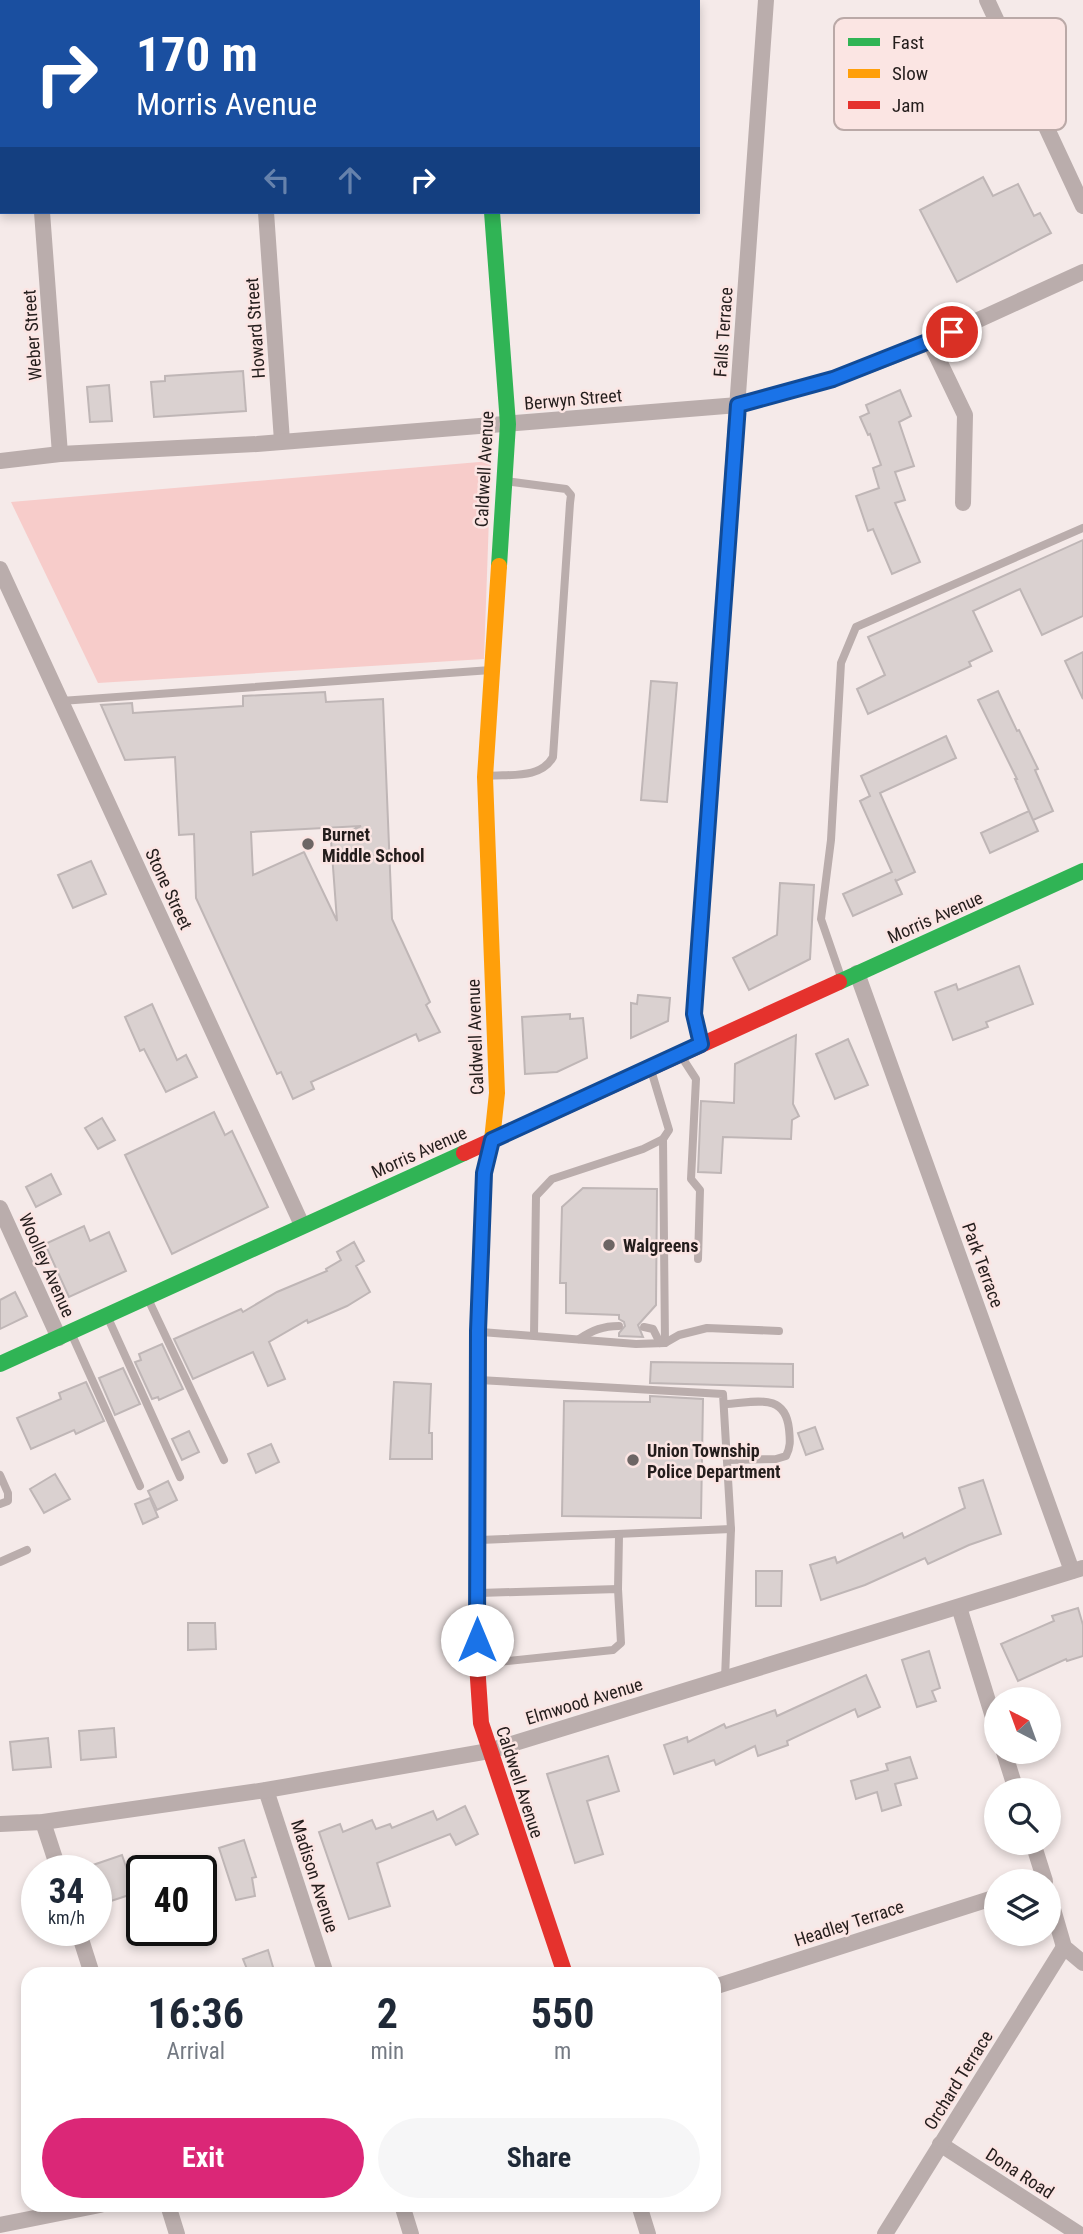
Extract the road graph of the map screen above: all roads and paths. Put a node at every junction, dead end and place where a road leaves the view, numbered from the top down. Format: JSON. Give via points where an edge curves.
{"nodes":[{"id":1,"x":766,"y":0,"type":"edge"},
{"id":2,"x":987,"y":0,"type":"edge"},
{"id":3,"x":995,"y":18,"type":"edge"},
{"id":4,"x":1048,"y":130,"type":"edge"},
{"id":5,"x":1083,"y":206,"type":"edge"},
{"id":6,"x":42,"y":214,"type":"edge"},
{"id":7,"x":266,"y":214,"type":"edge"},
{"id":8,"x":492,"y":214,"type":"edge"},
{"id":9,"x":1083,"y":272,"type":"edge"},
{"id":10,"x":930,"y":342,"type":"junction"},
{"id":11,"x":738,"y":405,"type":"junction"},
{"id":12,"x":508,"y":424,"type":"junction"},
{"id":13,"x":282,"y":441,"type":"junction"},
{"id":14,"x":60,"y":454,"type":"junction"},
{"id":15,"x":0,"y":461,"type":"edge"},
{"id":16,"x":503,"y":481,"type":"junction"},
{"id":17,"x":963,"y":503,"type":"dead end"},
{"id":18,"x":1083,"y":528,"type":"edge"},
{"id":19,"x":0,"y":569,"type":"edge"},
{"id":20,"x":492,"y":670,"type":"junction"},
{"id":21,"x":61,"y":701,"type":"junction"},
{"id":22,"x":485,"y":777,"type":"junction"},
{"id":23,"x":1083,"y":871,"type":"edge"},
{"id":24,"x":849,"y":976,"type":"junction"},
{"id":25,"x":701,"y":1044,"type":"junction"},
{"id":26,"x":679,"y":1054,"type":"junction"},
{"id":27,"x":650,"y":1067,"type":"junction"},
{"id":28,"x":663,"y":1139,"type":"junction"},
{"id":29,"x":492,"y":1140,"type":"junction"},
{"id":30,"x":0,"y":1208,"type":"edge"},
{"id":31,"x":302,"y":1225,"type":"junction"},
{"id":32,"x":698,"y":1259,"type":"dead end"},
{"id":33,"x":147,"y":1297,"type":"junction"},
{"id":34,"x":106,"y":1315,"type":"junction"},
{"id":35,"x":619,"y":1326,"type":"dead end"},
{"id":36,"x":643,"y":1327,"type":"dead end"},
{"id":37,"x":478,"y":1331,"type":"junction"},
{"id":38,"x":779,"y":1331,"type":"dead end"},
{"id":39,"x":65,"y":1335,"type":"junction"},
{"id":40,"x":534,"y":1335,"type":"junction"},
{"id":41,"x":579,"y":1339,"type":"junction"},
{"id":42,"x":662,"y":1343,"type":"junction"},
{"id":43,"x":0,"y":1364,"type":"edge"},
{"id":44,"x":477,"y":1380,"type":"junction"},
{"id":45,"x":724,"y":1399,"type":"junction"},
{"id":46,"x":224,"y":1460,"type":"dead end"},
{"id":47,"x":727,"y":1460,"type":"junction"},
{"id":48,"x":0,"y":1475,"type":"edge"},
{"id":49,"x":180,"y":1477,"type":"dead end"},
{"id":50,"x":140,"y":1486,"type":"dead end"},
{"id":51,"x":0,"y":1504,"type":"edge"},
{"id":52,"x":730,"y":1529,"type":"junction"},
{"id":53,"x":619,"y":1536,"type":"junction"},
{"id":54,"x":477,"y":1540,"type":"junction"},
{"id":55,"x":27,"y":1550,"type":"dead end"},
{"id":56,"x":0,"y":1562,"type":"edge"},
{"id":57,"x":1078,"y":1569,"type":"edge"},
{"id":58,"x":618,"y":1589,"type":"junction"},
{"id":59,"x":478,"y":1593,"type":"junction"},
{"id":60,"x":959,"y":1607,"type":"junction"},
{"id":61,"x":477,"y":1664,"type":"junction"},
{"id":62,"x":725,"y":1678,"type":"junction"},
{"id":63,"x":984,"y":1688,"type":"edge"},
{"id":64,"x":489,"y":1751,"type":"junction"},
{"id":65,"x":266,"y":1790,"type":"junction"},
{"id":66,"x":43,"y":1822,"type":"junction"},
{"id":67,"x":0,"y":1824,"type":"edge"},
{"id":68,"x":54,"y":1855,"type":"edge"},
{"id":69,"x":984,"y":1901,"type":"edge"},
{"id":70,"x":1061,"y":1938,"type":"edge"},
{"id":71,"x":83,"y":1946,"type":"edge"},
{"id":72,"x":1064,"y":1947,"type":"junction"},
{"id":73,"x":1083,"y":1962,"type":"edge"},
{"id":74,"x":90,"y":1967,"type":"edge"},
{"id":75,"x":324,"y":1967,"type":"edge"},
{"id":76,"x":563,"y":1967,"type":"edge"},
{"id":77,"x":721,"y":1985,"type":"edge"},
{"id":78,"x":940,"y":2144,"type":"junction"},
{"id":79,"x":65,"y":2212,"type":"edge"},
{"id":80,"x":170,"y":2212,"type":"edge"},
{"id":81,"x":404,"y":2212,"type":"edge"},
{"id":82,"x":641,"y":2212,"type":"edge"},
{"id":83,"x":0,"y":2225,"type":"edge"},
{"id":84,"x":177,"y":2234,"type":"edge"},
{"id":85,"x":411,"y":2234,"type":"edge"},
{"id":86,"x":648,"y":2234,"type":"edge"},
{"id":87,"x":885,"y":2234,"type":"edge"},
{"id":88,"x":1079,"y":2234,"type":"edge"}],
"edges":[{"from":1,"to":11,"type":"street","name":"Falls Terrace"},
{"from":2,"to":3,"type":"street"},
{"from":4,"to":5,"type":"street"},
{"from":6,"to":14,"type":"street","name":"Weber Street"},
{"from":7,"to":13,"type":"street","name":"Howard Street"},
{"from":8,"to":12,"type":"street","name":"Caldwell Avenue"},
{"from":9,"to":10,"type":"street","name":"Berwyn Street"},
{"from":10,"to":11,"type":"street","name":"Berwyn Street","via":[[833,379]]},
{"from":10,"to":17,"type":"street","via":[[965,415]]},
{"from":11,"to":12,"type":"street","name":"Berwyn Street"},
{"from":11,"to":25,"type":"street","name":"Falls Terrace","via":[[694,1014]]},
{"from":12,"to":13,"type":"street","name":"Berwyn Street"},
{"from":12,"to":16,"type":"street","name":"Caldwell Avenue"},
{"from":13,"to":14,"type":"street","name":"Berwyn Street"},
{"from":14,"to":15,"type":"street","name":"Berwyn Street"},
{"from":16,"to":20,"type":"street","name":"Caldwell Avenue"},
{"from":16,"to":22,"type":"lane","via":[[566,489],[571,495],[553,757],[538,772]]},
{"from":18,"to":24,"type":"lane","via":[[856,627],[841,663],[831,840],[821,919]]},
{"from":19,"to":21,"type":"street","name":"Stone Street"},
{"from":20,"to":21,"type":"lane"},
{"from":20,"to":22,"type":"street","name":"Caldwell Avenue"},
{"from":21,"to":31,"type":"street","name":"Stone Street"},
{"from":22,"to":29,"type":"street","name":"Caldwell Avenue","via":[[497,1093]]},
{"from":23,"to":24,"type":"street","name":"Morris Avenue"},
{"from":24,"to":25,"type":"street","name":"Morris Avenue"},
{"from":24,"to":57,"type":"street","name":"Park Terrace"},
{"from":25,"to":26,"type":"street","name":"Morris Avenue"},
{"from":26,"to":27,"type":"street","name":"Morris Avenue"},
{"from":26,"to":32,"type":"lane","via":[[695,1079],[691,1179],[700,1190]]},
{"from":27,"to":28,"type":"lane","via":[[668,1130]]},
{"from":27,"to":29,"type":"street","name":"Morris Avenue"},
{"from":28,"to":40,"type":"lane","via":[[552,1179],[536,1196]]},
{"from":28,"to":42,"type":"lane"},
{"from":29,"to":31,"type":"street","name":"Morris Avenue"},
{"from":29,"to":37,"type":"street","name":"Caldwell Avenue","via":[[484,1173]]},
{"from":30,"to":39,"type":"street","name":"Woolley Avenue"},
{"from":31,"to":33,"type":"street","name":"Morris Avenue"},
{"from":33,"to":34,"type":"street","name":"Morris Avenue"},
{"from":33,"to":46,"type":"lane"},
{"from":34,"to":39,"type":"street","name":"Morris Avenue"},
{"from":34,"to":49,"type":"lane"},
{"from":35,"to":41,"type":"lane","via":[[604,1326]]},
{"from":36,"to":42,"type":"lane","via":[[653,1329]]},
{"from":37,"to":40,"type":"lane"},
{"from":37,"to":44,"type":"street","name":"Caldwell Avenue"},
{"from":38,"to":42,"type":"lane","via":[[707,1328]]},
{"from":39,"to":43,"type":"street","name":"Morris Avenue"},
{"from":39,"to":50,"type":"lane"},
{"from":40,"to":41,"type":"lane"},
{"from":41,"to":42,"type":"lane"},
{"from":44,"to":45,"type":"lane"},
{"from":44,"to":54,"type":"street","name":"Caldwell Avenue"},
{"from":45,"to":47,"type":"lane"},
{"from":45,"to":47,"type":"lane","via":[[772,1402],[782,1407],[788,1416],[791,1446],[786,1456],[776,1459]]},
{"from":47,"to":52,"type":"lane"},
{"from":48,"to":51,"type":"lane","via":[[8,1493],[8,1501]]},
{"from":52,"to":53,"type":"lane"},
{"from":52,"to":62,"type":"lane"},
{"from":53,"to":54,"type":"lane"},
{"from":53,"to":58,"type":"lane"},
{"from":54,"to":59,"type":"street","name":"Caldwell Avenue"},
{"from":55,"to":56,"type":"lane"},
{"from":57,"to":60,"type":"street","name":"Elmwood Avenue"},
{"from":58,"to":59,"type":"lane"},
{"from":58,"to":61,"type":"lane","via":[[621,1643],[613,1650]]},
{"from":59,"to":61,"type":"street","name":"Caldwell Avenue"},
{"from":60,"to":62,"type":"street","name":"Elmwood Avenue"},
{"from":60,"to":63,"type":"street"},
{"from":61,"to":64,"type":"street","name":"Caldwell Avenue","via":[[481,1723]]},
{"from":62,"to":64,"type":"street","name":"Elmwood Avenue"},
{"from":64,"to":65,"type":"street","name":"Elmwood Avenue"},
{"from":64,"to":76,"type":"street","name":"Caldwell Avenue"},
{"from":65,"to":66,"type":"street","name":"Elmwood Avenue"},
{"from":65,"to":75,"type":"street","name":"Madison Avenue"},
{"from":66,"to":67,"type":"street","name":"Elmwood Avenue"},
{"from":66,"to":68,"type":"street"},
{"from":69,"to":77,"type":"street","name":"Headley Terrace"},
{"from":70,"to":72,"type":"street"},
{"from":71,"to":74,"type":"street"},
{"from":72,"to":73,"type":"street"},
{"from":72,"to":78,"type":"street","name":"Orchard Terrace"},
{"from":78,"to":87,"type":"street","name":"Orchard Terrace"},
{"from":78,"to":88,"type":"street","name":"Dona Road"},
{"from":79,"to":83,"type":"street"},
{"from":80,"to":84,"type":"street"},
{"from":81,"to":85,"type":"street"},
{"from":82,"to":86,"type":"street"}]}
